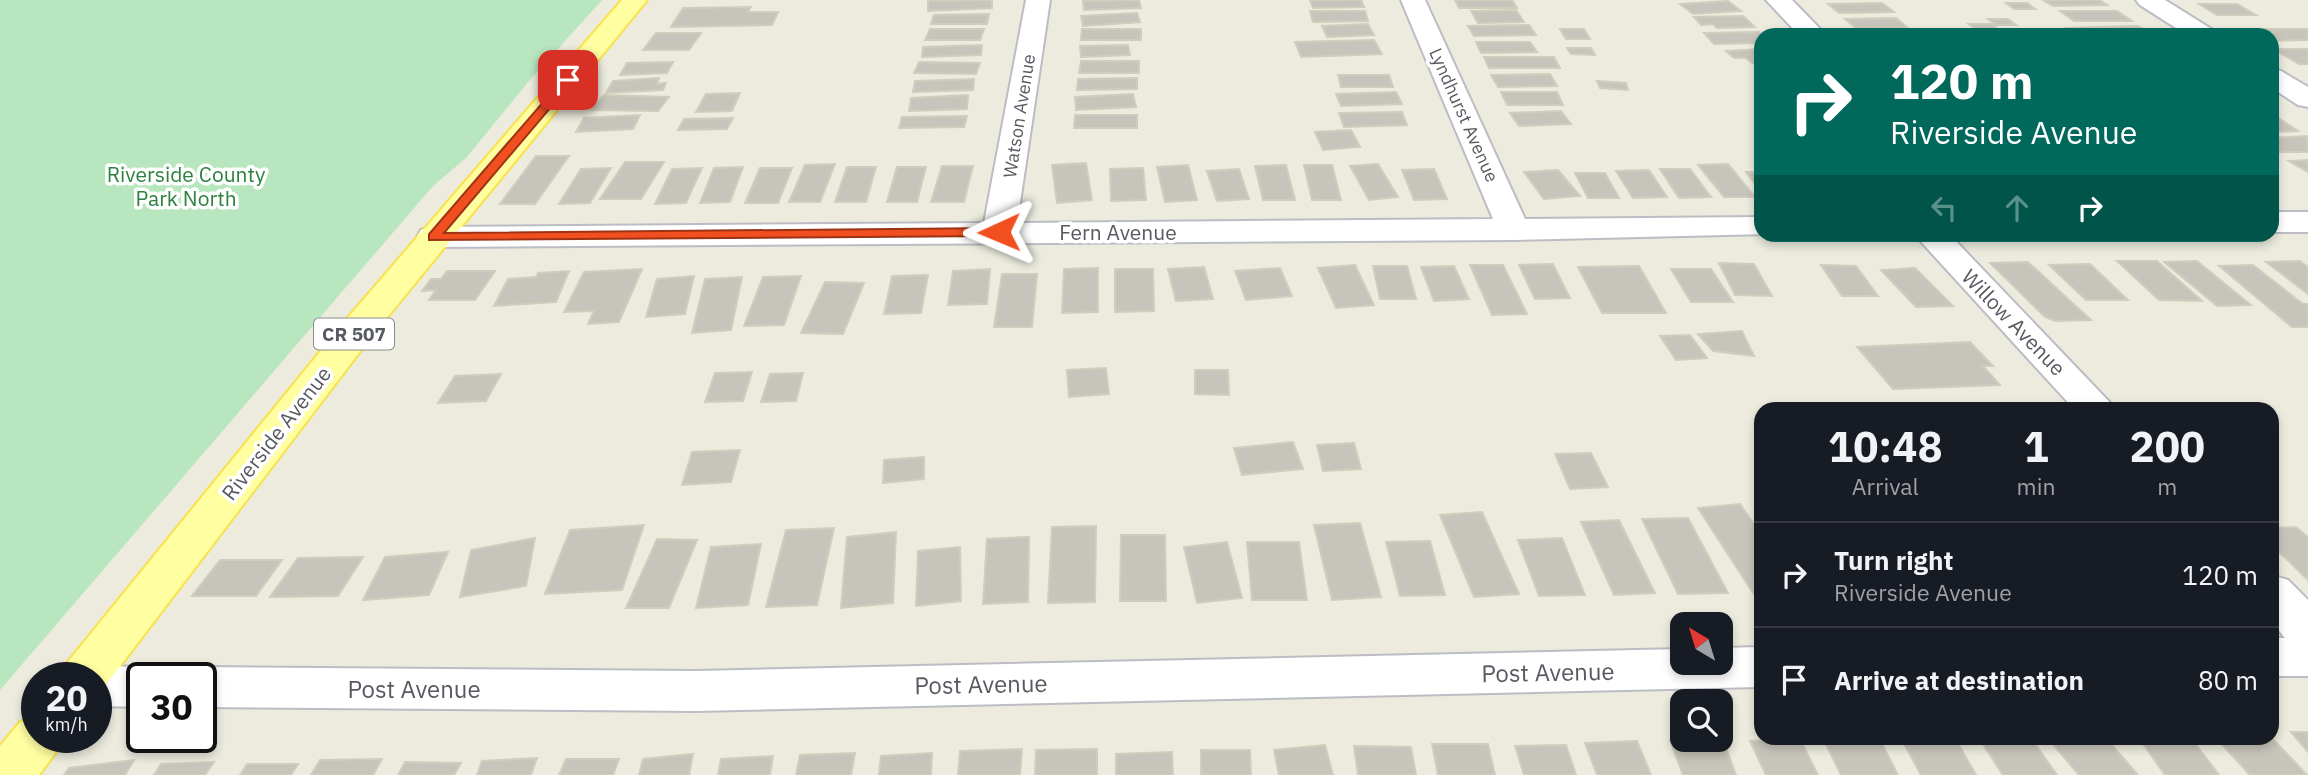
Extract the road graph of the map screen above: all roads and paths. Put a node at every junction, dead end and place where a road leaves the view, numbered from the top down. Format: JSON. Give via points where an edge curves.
{"nodes":[{"id":1,"x":635,"y":0,"type":"edge"},
{"id":2,"x":1038,"y":0,"type":"edge"},
{"id":3,"x":1413,"y":0,"type":"edge"},
{"id":4,"x":1778,"y":0,"type":"edge"},
{"id":5,"x":2148,"y":0,"type":"edge"},
{"id":6,"x":1806,"y":28,"type":"edge"},
{"id":7,"x":2193,"y":28,"type":"edge"},
{"id":8,"x":2279,"y":81,"type":"edge"},
{"id":9,"x":2308,"y":100,"type":"edge"},
{"id":10,"x":2279,"y":222,"type":"edge"},
{"id":11,"x":2308,"y":222,"type":"edge"},
{"id":12,"x":1754,"y":227,"type":"edge"},
{"id":13,"x":1514,"y":230,"type":"junction"},
{"id":14,"x":999,"y":232,"type":"junction"},
{"id":15,"x":433,"y":237,"type":"junction"},
{"id":16,"x":1938,"y":242,"type":"edge"},
{"id":17,"x":2090,"y":402,"type":"edge"},
{"id":18,"x":2279,"y":600,"type":"edge"},
{"id":19,"x":2308,"y":631,"type":"edge"},
{"id":20,"x":2279,"y":657,"type":"edge"},
{"id":21,"x":2308,"y":657,"type":"edge"},
{"id":22,"x":96,"y":662,"type":"edge"},
{"id":23,"x":1754,"y":667,"type":"edge"},
{"id":24,"x":217,"y":687,"type":"edge"},
{"id":25,"x":25,"y":753,"type":"edge"},
{"id":26,"x":8,"y":775,"type":"edge"}],
"edges":[{"from":1,"to":15,"type":"main road","name":"Riverside Avenue","number":"CR 507"},
{"from":2,"to":14,"type":"street","name":"Watson Avenue"},
{"from":3,"to":13,"type":"street","name":"Lyndhurst Avenue"},
{"from":4,"to":6,"type":"street"},
{"from":5,"to":7,"type":"street"},
{"from":8,"to":9,"type":"street"},
{"from":10,"to":11,"type":"street"},
{"from":12,"to":13,"type":"street","name":"Fern Avenue"},
{"from":13,"to":14,"type":"street","name":"Fern Avenue"},
{"from":14,"to":15,"type":"street","name":"Fern Avenue"},
{"from":15,"to":22,"type":"main road","name":"Riverside Avenue","number":"CR 507"},
{"from":16,"to":17,"type":"street","name":"Willow Avenue"},
{"from":18,"to":19,"type":"street"},
{"from":20,"to":21,"type":"street"},
{"from":23,"to":24,"type":"street","name":"Post Avenue","via":[[696,691]]},
{"from":25,"to":26,"type":"main road"}]}
